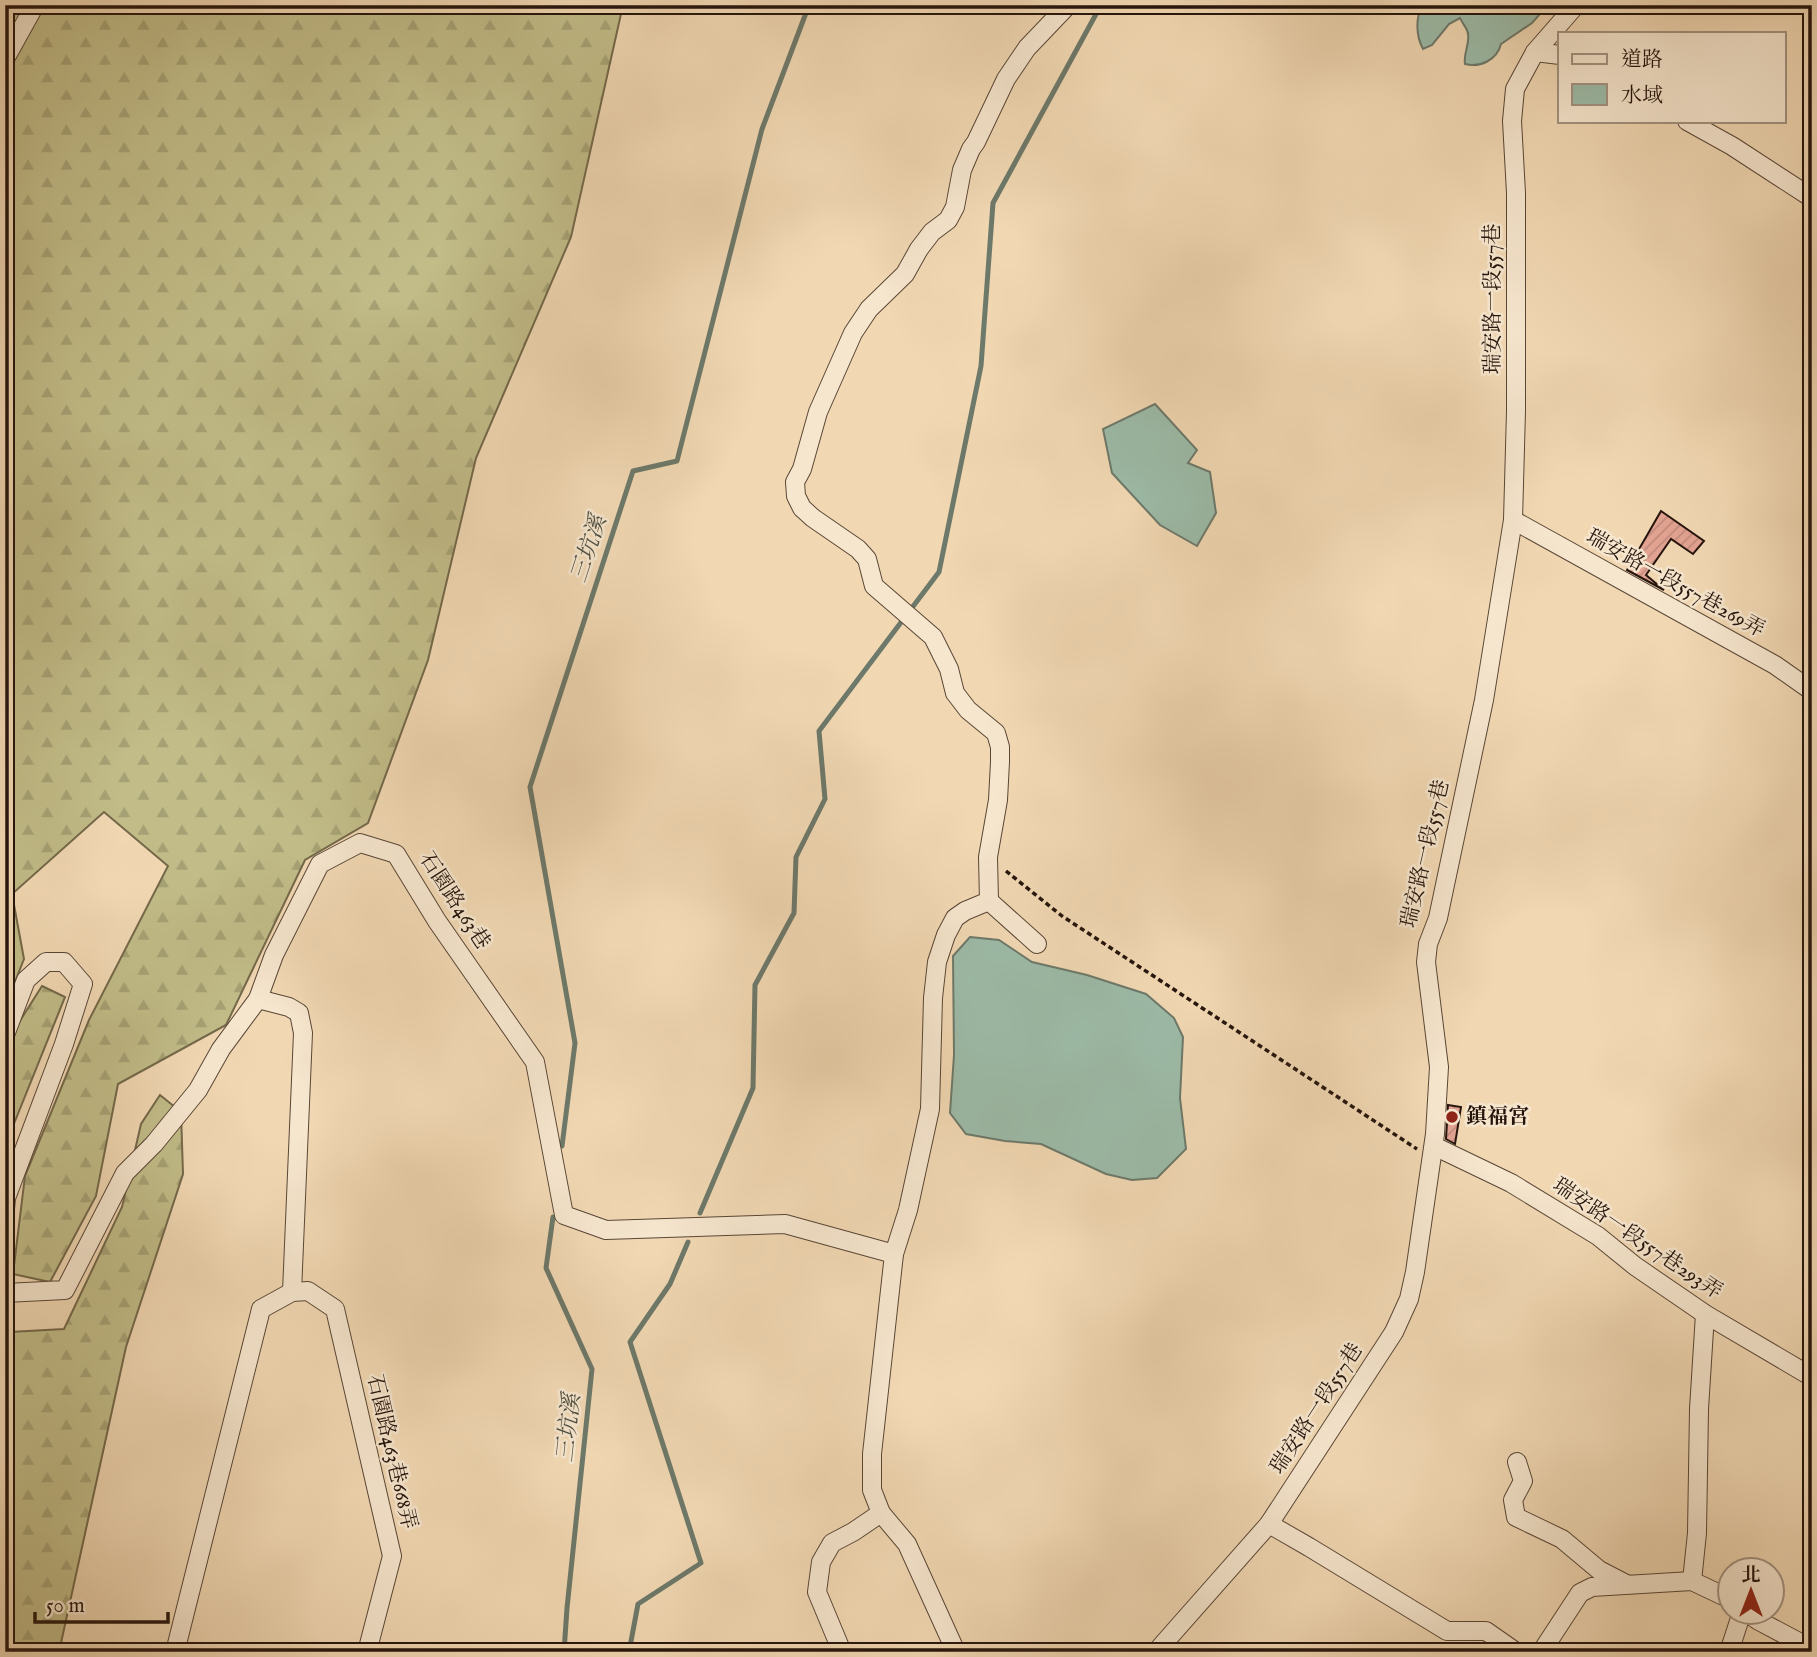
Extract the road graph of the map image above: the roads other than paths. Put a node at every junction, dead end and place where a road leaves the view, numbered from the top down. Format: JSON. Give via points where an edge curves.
{"nodes":[{"id":1,"x":35,"y":5,"type":"edge"},
{"id":2,"x":1068,"y":5,"type":"edge"},
{"id":3,"x":1576,"y":5,"type":"edge"},
{"id":4,"x":1535,"y":52,"type":"junction"},
{"id":5,"x":1558,"y":55,"type":"edge"},
{"id":6,"x":5,"y":59,"type":"edge"},
{"id":7,"x":1689,"y":122,"type":"edge"},
{"id":8,"x":1812,"y":198,"type":"edge"},
{"id":9,"x":1513,"y":520,"type":"junction"},
{"id":10,"x":1812,"y":691,"type":"edge"},
{"id":11,"x":989,"y":901,"type":"junction"},
{"id":12,"x":1037,"y":944,"type":"dead end"},
{"id":13,"x":258,"y":999,"type":"junction"},
{"id":14,"x":5,"y":1035,"type":"edge"},
{"id":15,"x":1433,"y":1152,"type":"junction"},
{"id":16,"x":5,"y":1209,"type":"edge"},
{"id":17,"x":894,"y":1254,"type":"junction"},
{"id":18,"x":292,"y":1292,"type":"junction"},
{"id":19,"x":5,"y":1293,"type":"edge"},
{"id":20,"x":1705,"y":1314,"type":"junction"},
{"id":21,"x":1812,"y":1377,"type":"edge"},
{"id":22,"x":1517,"y":1462,"type":"dead end"},
{"id":23,"x":881,"y":1513,"type":"junction"},
{"id":24,"x":1269,"y":1524,"type":"junction"},
{"id":25,"x":1692,"y":1581,"type":"junction"},
{"id":26,"x":1626,"y":1584,"type":"junction"},
{"id":27,"x":1716,"y":1592,"type":"edge"},
{"id":28,"x":1739,"y":1626,"type":"edge"},
{"id":29,"x":1767,"y":1626,"type":"edge"},
{"id":30,"x":1812,"y":1649,"type":"edge"},
{"id":31,"x":175,"y":1652,"type":"edge"},
{"id":32,"x":367,"y":1652,"type":"edge"},
{"id":33,"x":842,"y":1652,"type":"edge"},
{"id":34,"x":956,"y":1652,"type":"edge"},
{"id":35,"x":1156,"y":1652,"type":"edge"},
{"id":36,"x":1516,"y":1652,"type":"edge"},
{"id":37,"x":1539,"y":1652,"type":"edge"},
{"id":38,"x":1730,"y":1652,"type":"edge"}],
"edges":[{"from":1,"to":6,"type":"street"},
{"from":2,"to":11,"type":"street","via":[[1027,47],[1006,79],[962,170],[948,219],[932,232],[905,274],[869,309],[853,333],[818,412],[795,482],[802,508],[858,549],[867,559],[874,586],[933,636],[956,692],[968,710],[996,733],[1000,762],[988,857]]},
{"from":3,"to":4,"type":"street","name":"瑞安路一段557巷"},
{"from":4,"to":5,"type":"street"},
{"from":4,"to":9,"type":"street","name":"瑞安路一段557巷","via":[[1515,89],[1512,121],[1516,192]]},
{"from":7,"to":8,"type":"street"},
{"from":9,"to":10,"type":"street","name":"瑞安路一段557巷269弄","via":[[1775,665]]},
{"from":9,"to":15,"type":"street","name":"瑞安路一段557巷","via":[[1484,699],[1438,918],[1428,944],[1426,962],[1439,1067]]},
{"from":11,"to":12,"type":"street"},
{"from":11,"to":17,"type":"street","via":[[955,918],[937,962],[930,1109]]},
{"from":13,"to":17,"type":"street","name":"石園路463巷","via":[[274,955],[320,864],[360,843],[396,854],[536,1062],[564,1215],[606,1230],[785,1224]]},
{"from":13,"to":18,"type":"street","via":[[299,1013],[303,1033]]},
{"from":13,"to":19,"type":"street","name":"石園路463巷","via":[[198,1090],[125,1173],[65,1290]]},
{"from":14,"to":16,"type":"street","via":[[26,980],[46,962],[64,962],[83,984]]},
{"from":15,"to":20,"type":"street","name":"瑞安路一段557巷293弄","via":[[1511,1183],[1598,1236]]},
{"from":15,"to":24,"type":"street","name":"瑞安路一段557巷","via":[[1409,1298],[1394,1332]]},
{"from":17,"to":23,"type":"street","via":[[872,1454],[872,1490]]},
{"from":18,"to":31,"type":"street","via":[[261,1309]]},
{"from":18,"to":32,"type":"street","name":"石園路463巷668弄","via":[[309,1291],[335,1309],[392,1556]]},
{"from":20,"to":21,"type":"street","name":"瑞安路一段557巷293弄"},
{"from":20,"to":25,"type":"street"},
{"from":22,"to":26,"type":"street","via":[[1523,1481],[1513,1500],[1516,1517],[1562,1539],[1598,1570]]},
{"from":23,"to":33,"type":"street","via":[[832,1543],[821,1562],[817,1592]]},
{"from":23,"to":34,"type":"street","via":[[906,1544]]},
{"from":24,"to":35,"type":"street","name":"瑞安路一段557巷"},
{"from":24,"to":36,"type":"street","via":[[1447,1631],[1486,1631]]},
{"from":25,"to":26,"type":"street"},
{"from":25,"to":27,"type":"street"},
{"from":26,"to":37,"type":"street","via":[[1592,1587],[1580,1593]]},
{"from":28,"to":38,"type":"street"},
{"from":29,"to":30,"type":"street"}]}
